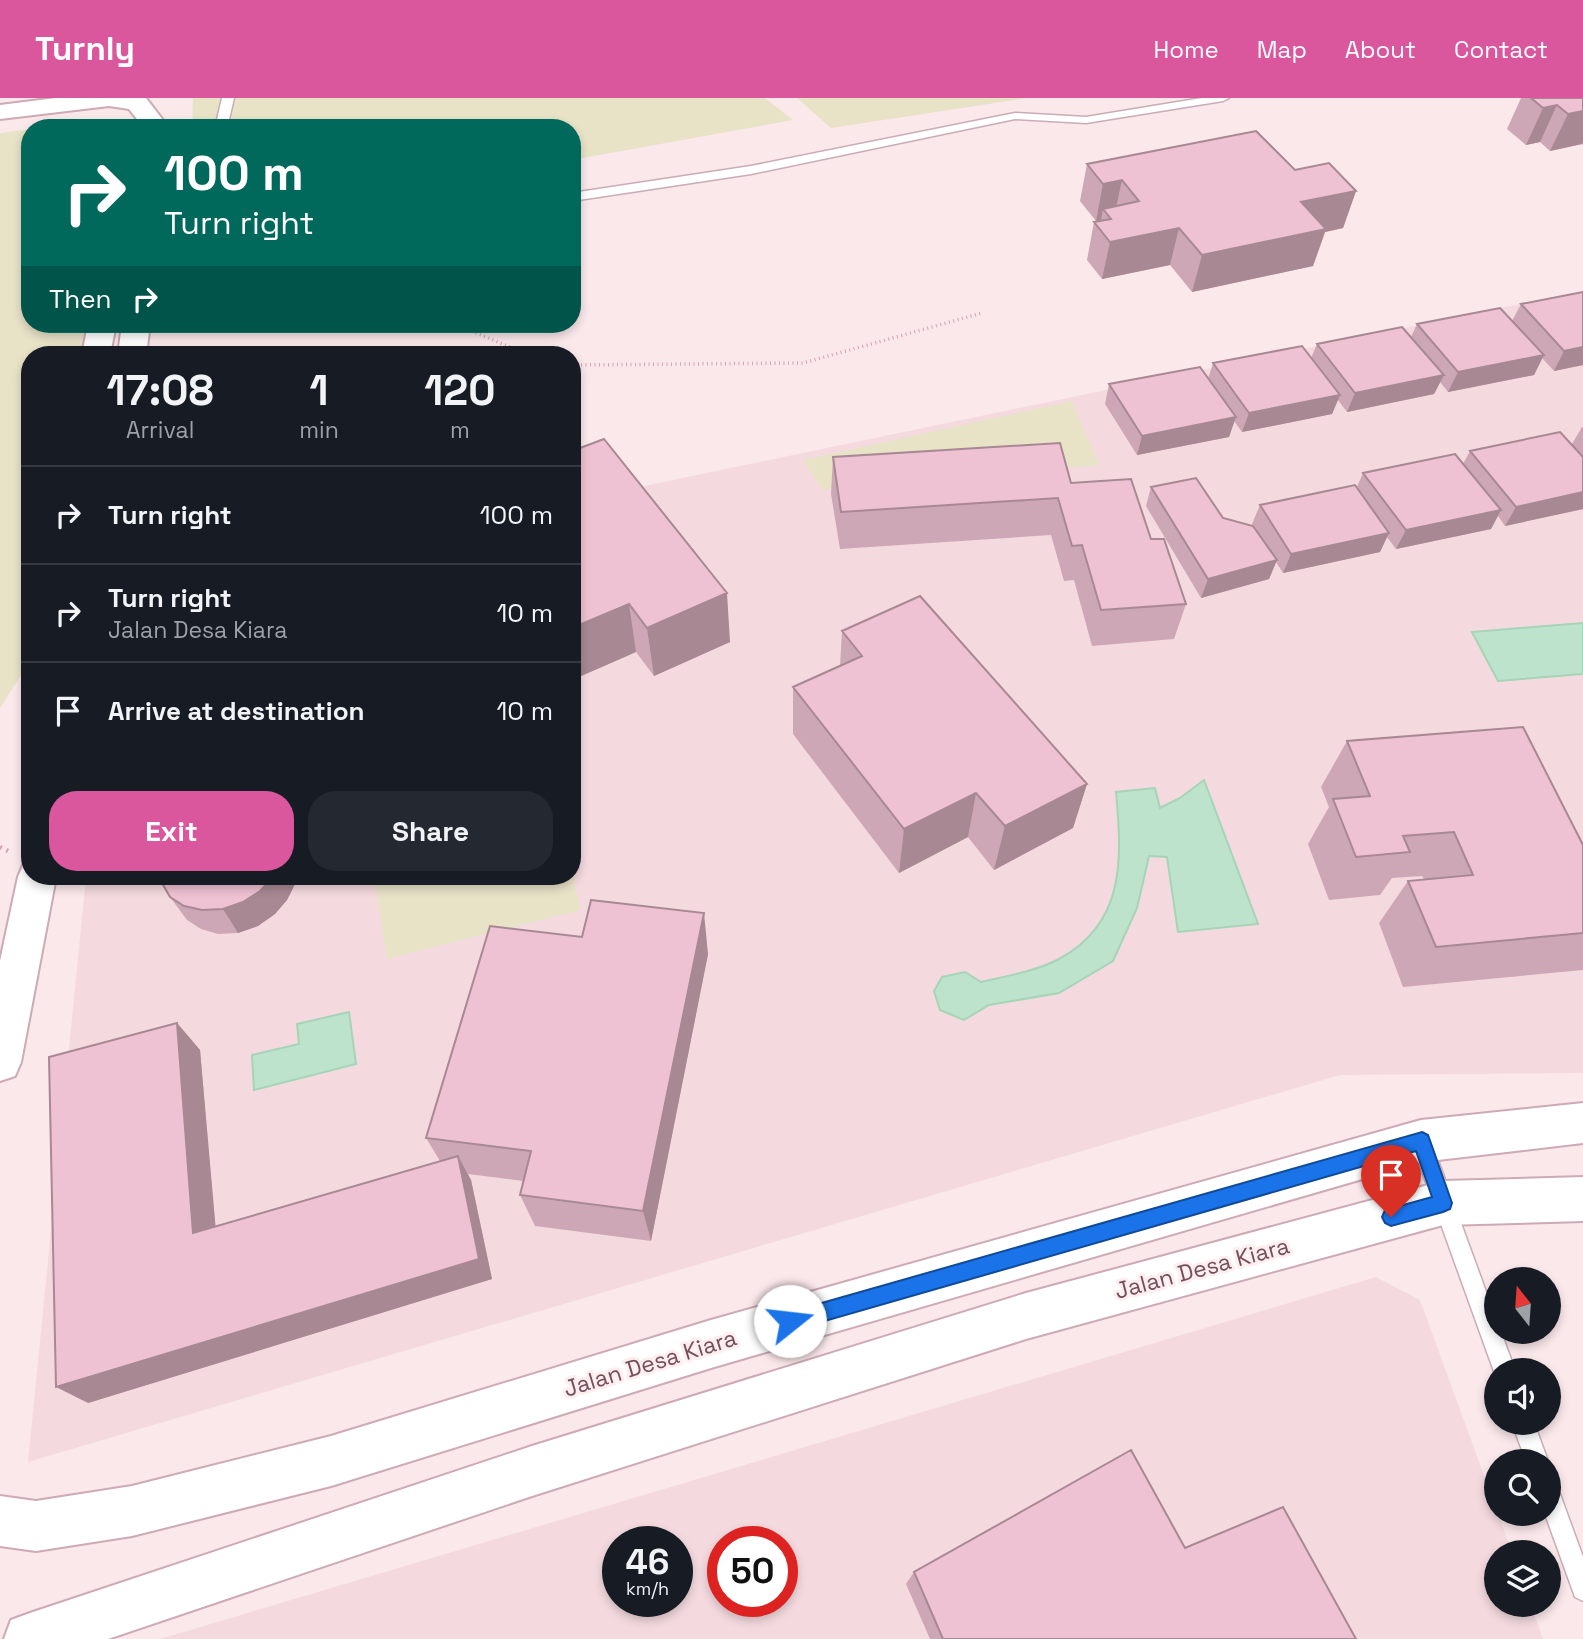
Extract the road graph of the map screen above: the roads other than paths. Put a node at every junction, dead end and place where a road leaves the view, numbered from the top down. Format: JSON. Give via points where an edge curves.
{"nodes":[{"id":1,"x":228,"y":98,"type":"edge"},
{"id":2,"x":1223,"y":98,"type":"edge"},
{"id":3,"x":77,"y":103,"type":"junction"},
{"id":4,"x":0,"y":113,"type":"edge"},
{"id":5,"x":119,"y":119,"type":"edge"},
{"id":6,"x":150,"y":119,"type":"edge"},
{"id":7,"x":223,"y":119,"type":"edge"},
{"id":8,"x":581,"y":196,"type":"edge"},
{"id":9,"x":35,"y":885,"type":"edge"},
{"id":10,"x":0,"y":1062,"type":"edge"},
{"id":11,"x":1583,"y":1123,"type":"edge"},
{"id":12,"x":1422,"y":1141,"type":"junction"},
{"id":13,"x":1583,"y":1199,"type":"edge"},
{"id":14,"x":1443,"y":1203,"type":"junction"},
{"id":15,"x":1500,"y":1358,"type":"edge"},
{"id":16,"x":0,"y":1521,"type":"edge"},
{"id":17,"x":1560,"y":1526,"type":"edge"},
{"id":18,"x":1583,"y":1589,"type":"edge"},
{"id":19,"x":30,"y":1639,"type":"edge"}],
"edges":[{"from":1,"to":7,"type":"lane"},
{"from":2,"to":8,"type":"lane","via":[[1086,120],[1014,116],[751,170]]},
{"from":3,"to":4,"type":"main road"},
{"from":3,"to":5,"type":"main road"},
{"from":3,"to":6,"type":"main road","via":[[109,99],[137,103]]},
{"from":9,"to":10,"type":"main road"},
{"from":11,"to":12,"type":"main road","name":"Jalan Desa Kiara"},
{"from":12,"to":14,"type":"lane"},
{"from":12,"to":16,"type":"main road","name":"Jalan Desa Kiara","via":[[711,1344],[331,1461],[132,1511],[36,1526]]},
{"from":13,"to":14,"type":"main road","name":"Jalan Desa Kiara"},
{"from":14,"to":15,"type":"lane"},
{"from":14,"to":19,"type":"main road","name":"Jalan Desa Kiara","via":[[1026,1316],[533,1471]]},
{"from":17,"to":18,"type":"lane"}]}
